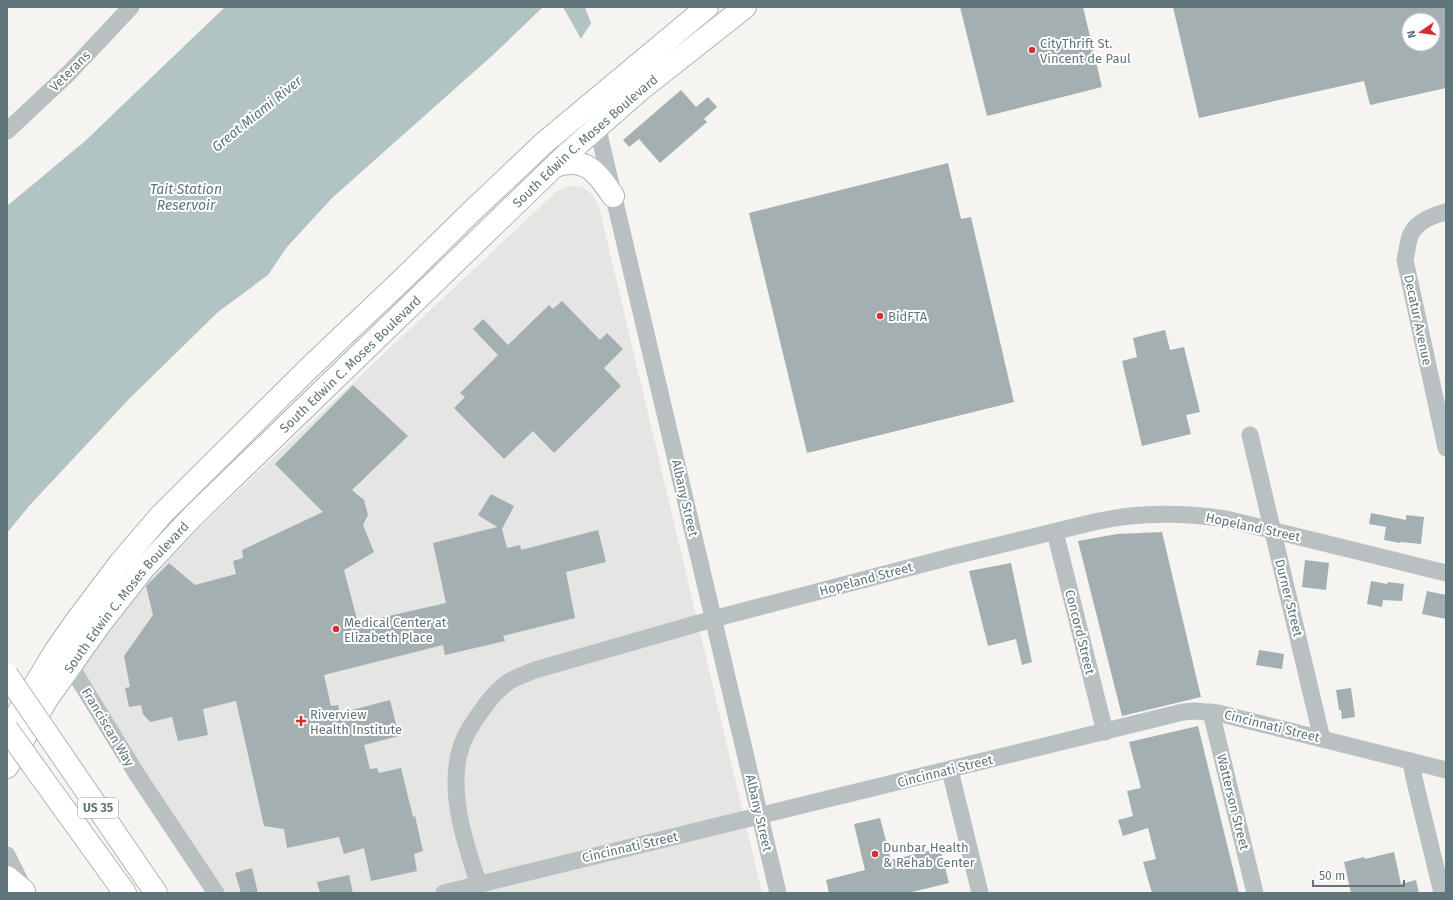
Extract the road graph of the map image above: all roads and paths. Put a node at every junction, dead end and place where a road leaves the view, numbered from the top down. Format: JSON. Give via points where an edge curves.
{"nodes":[{"id":1,"x":130,"y":7,"type":"edge"},
{"id":2,"x":707,"y":7,"type":"edge"},
{"id":3,"x":745,"y":7,"type":"edge"},
{"id":4,"x":592,"y":102,"type":"junction"},
{"id":5,"x":598,"y":128,"type":"junction"},
{"id":6,"x":7,"y":131,"type":"edge"},
{"id":7,"x":556,"y":166,"type":"junction"},
{"id":8,"x":613,"y":196,"type":"junction"},
{"id":9,"x":1446,"y":212,"type":"edge"},
{"id":10,"x":345,"y":334,"type":"junction"},
{"id":11,"x":362,"y":352,"type":"junction"},
{"id":12,"x":1250,"y":435,"type":"dead end"},
{"id":13,"x":1446,"y":448,"type":"edge"},
{"id":14,"x":228,"y":449,"type":"junction"},
{"id":15,"x":244,"y":466,"type":"junction"},
{"id":16,"x":163,"y":513,"type":"junction"},
{"id":17,"x":180,"y":529,"type":"junction"},
{"id":18,"x":1272,"y":530,"type":"junction"},
{"id":19,"x":1055,"y":532,"type":"junction"},
{"id":20,"x":1446,"y":573,"type":"edge"},
{"id":21,"x":713,"y":619,"type":"junction"},
{"id":22,"x":63,"y":658,"type":"junction"},
{"id":23,"x":7,"y":675,"type":"edge"},
{"id":24,"x":1211,"y":712,"type":"junction"},
{"id":25,"x":7,"y":730,"type":"edge"},
{"id":26,"x":1105,"y":732,"type":"junction"},
{"id":27,"x":1322,"y":738,"type":"junction"},
{"id":28,"x":1411,"y":761,"type":"junction"},
{"id":29,"x":7,"y":767,"type":"edge"},
{"id":30,"x":950,"y":770,"type":"junction"},
{"id":31,"x":1446,"y":770,"type":"edge"},
{"id":32,"x":760,"y":816,"type":"junction"},
{"id":33,"x":7,"y":855,"type":"edge"},
{"id":34,"x":135,"y":862,"type":"junction"},
{"id":35,"x":7,"y":877,"type":"edge"},
{"id":36,"x":479,"y":885,"type":"junction"},
{"id":37,"x":25,"y":892,"type":"edge"},
{"id":38,"x":125,"y":893,"type":"edge"},
{"id":39,"x":156,"y":893,"type":"edge"},
{"id":40,"x":162,"y":893,"type":"edge"},
{"id":41,"x":216,"y":893,"type":"edge"},
{"id":42,"x":444,"y":893,"type":"edge"},
{"id":43,"x":778,"y":893,"type":"edge"},
{"id":44,"x":980,"y":893,"type":"edge"},
{"id":45,"x":1255,"y":893,"type":"edge"},
{"id":46,"x":1442,"y":893,"type":"edge"}],
"edges":[{"from":1,"to":6,"type":"street","name":"Veterans","via":[[82,60]]},
{"from":2,"to":4,"type":"main road","name":"South Edwin C. Moses Boulevard"},
{"from":3,"to":5,"type":"main road","name":"South Edwin C. Moses Boulevard","via":[[642,89]]},
{"from":4,"to":5,"type":"street","name":"Albany Street"},
{"from":4,"to":10,"type":"main road","name":"South Edwin C. Moses Boulevard","via":[[544,142]]},
{"from":5,"to":7,"type":"main road","name":"South Edwin C. Moses Boulevard"},
{"from":5,"to":8,"type":"street","name":"Albany Street"},
{"from":7,"to":8,"type":"main road","via":[[578,163],[594,170]]},
{"from":7,"to":11,"type":"main road","name":"South Edwin C. Moses Boulevard"},
{"from":8,"to":21,"type":"street","name":"Albany Street"},
{"from":9,"to":13,"type":"street","name":"Decatur Avenue","via":[[1436,214],[1411,233],[1405,260]]},
{"from":10,"to":11,"type":"main road"},
{"from":10,"to":14,"type":"main road","name":"South Edwin C. Moses Boulevard"},
{"from":11,"to":15,"type":"main road","name":"South Edwin C. Moses Boulevard"},
{"from":12,"to":18,"type":"street","name":"Durner Street"},
{"from":14,"to":15,"type":"main road"},
{"from":14,"to":16,"type":"main road","name":"South Edwin C. Moses Boulevard"},
{"from":15,"to":17,"type":"main road","name":"South Edwin C. Moses Boulevard"},
{"from":16,"to":17,"type":"main road"},
{"from":16,"to":22,"type":"main road","name":"South Edwin C. Moses Boulevard","via":[[120,563],[77,620]]},
{"from":17,"to":22,"type":"main road","name":"South Edwin C. Moses Boulevard","via":[[144,568],[100,624]]},
{"from":18,"to":19,"type":"street","name":"Hopeland Street","via":[[1226,519],[1165,513],[1111,518]]},
{"from":18,"to":20,"type":"street","name":"Hopeland Street"},
{"from":18,"to":27,"type":"street","name":"Durner Street"},
{"from":19,"to":21,"type":"street","name":"Hopeland Street"},
{"from":19,"to":26,"type":"street","name":"Concord Street"},
{"from":21,"to":32,"type":"street","name":"Albany Street"},
{"from":21,"to":36,"type":"street","name":"Hopeland Street","via":[[535,670],[508,682],[491,698],[468,731],[461,747],[457,769],[460,818]]},
{"from":22,"to":25,"type":"main road","name":"South Edwin C. Moses Boulevard"},
{"from":22,"to":29,"type":"main road","name":"South Edwin C. Moses Boulevard","via":[[47,699]]},
{"from":22,"to":41,"type":"street","name":"Franciscan Way"},
{"from":23,"to":34,"type":"main road","number":"US 35","bridge":true},
{"from":24,"to":26,"type":"street","name":"Cincinnati Street","via":[[1184,712]]},
{"from":24,"to":27,"type":"street","name":"Cincinnati Street"},
{"from":24,"to":45,"type":"street","name":"Watterson Street"},
{"from":25,"to":38,"type":"main road","number":"US 35","bridge":true},
{"from":26,"to":30,"type":"street","name":"Cincinnati Street"},
{"from":27,"to":28,"type":"street","name":"Cincinnati Street"},
{"from":28,"to":31,"type":"street","name":"Cincinnati Street"},
{"from":28,"to":46,"type":"street"},
{"from":30,"to":32,"type":"street","name":"Cincinnati Street"},
{"from":30,"to":44,"type":"street"},
{"from":32,"to":36,"type":"street","name":"Cincinnati Street"},
{"from":32,"to":43,"type":"street","name":"Albany Street"},
{"from":33,"to":37,"type":"street"},
{"from":34,"to":39,"type":"main road","number":"US 35"},
{"from":34,"to":40,"type":"main road"},
{"from":35,"to":37,"type":"main road"},
{"from":36,"to":42,"type":"street","name":"Cincinnati Street"}]}
